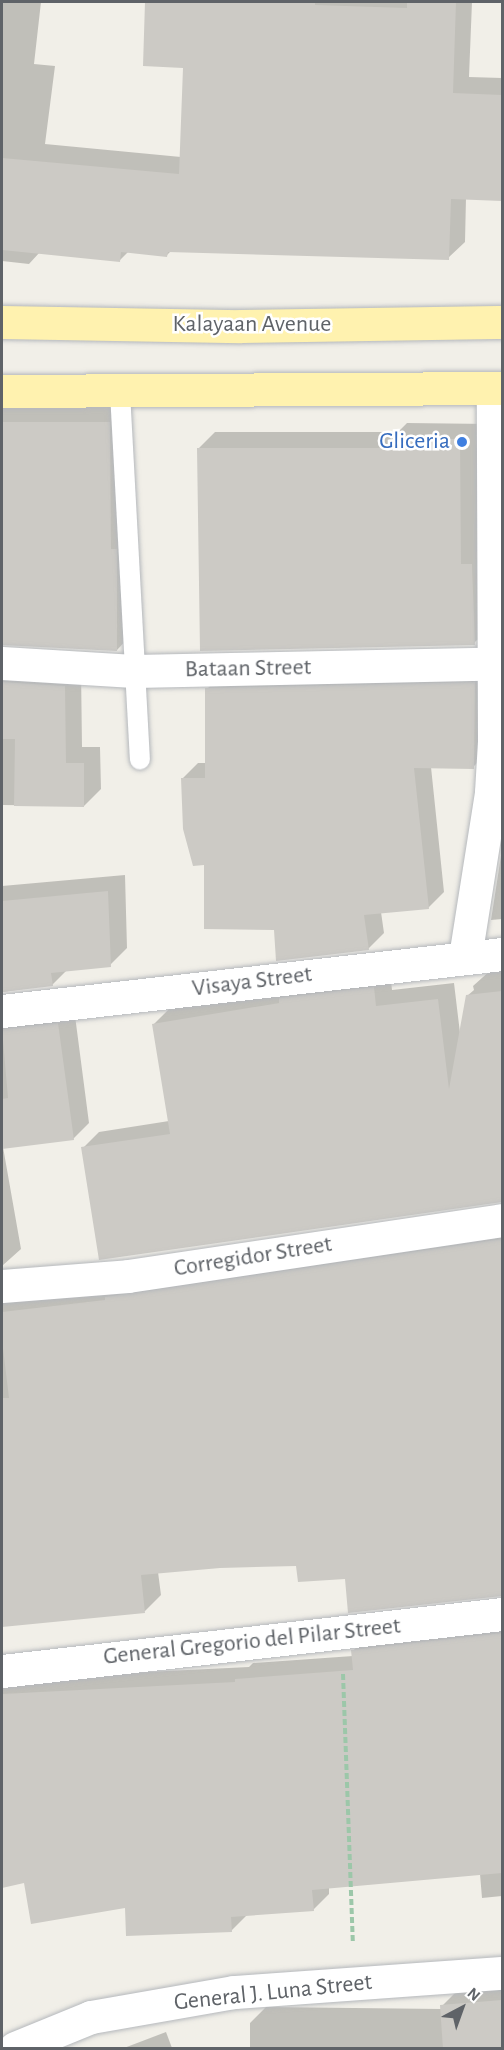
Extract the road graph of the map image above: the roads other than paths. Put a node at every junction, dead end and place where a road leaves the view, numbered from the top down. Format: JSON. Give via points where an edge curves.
{"nodes":[{"id":1,"x":2,"y":322,"type":"edge"},
{"id":2,"x":502,"y":322,"type":"edge"},
{"id":3,"x":498,"y":388,"type":"edge"},
{"id":4,"x":2,"y":391,"type":"edge"},
{"id":5,"x":120,"y":392,"type":"junction"},
{"id":6,"x":2,"y":663,"type":"edge"},
{"id":7,"x":499,"y":663,"type":"edge"},
{"id":8,"x":134,"y":671,"type":"junction"},
{"id":9,"x":140,"y":759,"type":"dead end"},
{"id":10,"x":502,"y":954,"type":"edge"},
{"id":11,"x":465,"y":957,"type":"junction"},
{"id":12,"x":2,"y":1011,"type":"edge"},
{"id":13,"x":502,"y":1220,"type":"edge"},
{"id":14,"x":2,"y":1286,"type":"edge"},
{"id":15,"x":502,"y":1614,"type":"edge"},
{"id":16,"x":2,"y":1671,"type":"edge"},
{"id":17,"x":502,"y":1973,"type":"edge"},
{"id":18,"x":15,"y":2049,"type":"edge"}],
"edges":[{"from":1,"to":2,"type":"main road","name":"Kalayaan Avenue","via":[[241,326]]},
{"from":3,"to":5,"type":"main road"},
{"from":3,"to":7,"type":"street"},
{"from":4,"to":5,"type":"main road"},
{"from":5,"to":8,"type":"lane"},
{"from":6,"to":8,"type":"street","name":"Bataan Street"},
{"from":7,"to":8,"type":"street","name":"Bataan Street"},
{"from":7,"to":11,"type":"street","via":[[490,792]]},
{"from":8,"to":9,"type":"lane"},
{"from":10,"to":11,"type":"street","name":"Visaya Street"},
{"from":11,"to":12,"type":"street","name":"Visaya Street"},
{"from":13,"to":14,"type":"street","name":"Corregidor Street","via":[[128,1276]]},
{"from":15,"to":16,"type":"street","name":"General Gregorio del Pilar Street"},
{"from":17,"to":18,"type":"street","name":"General J. Luna Street","via":[[234,1992],[91,2017]]}]}
